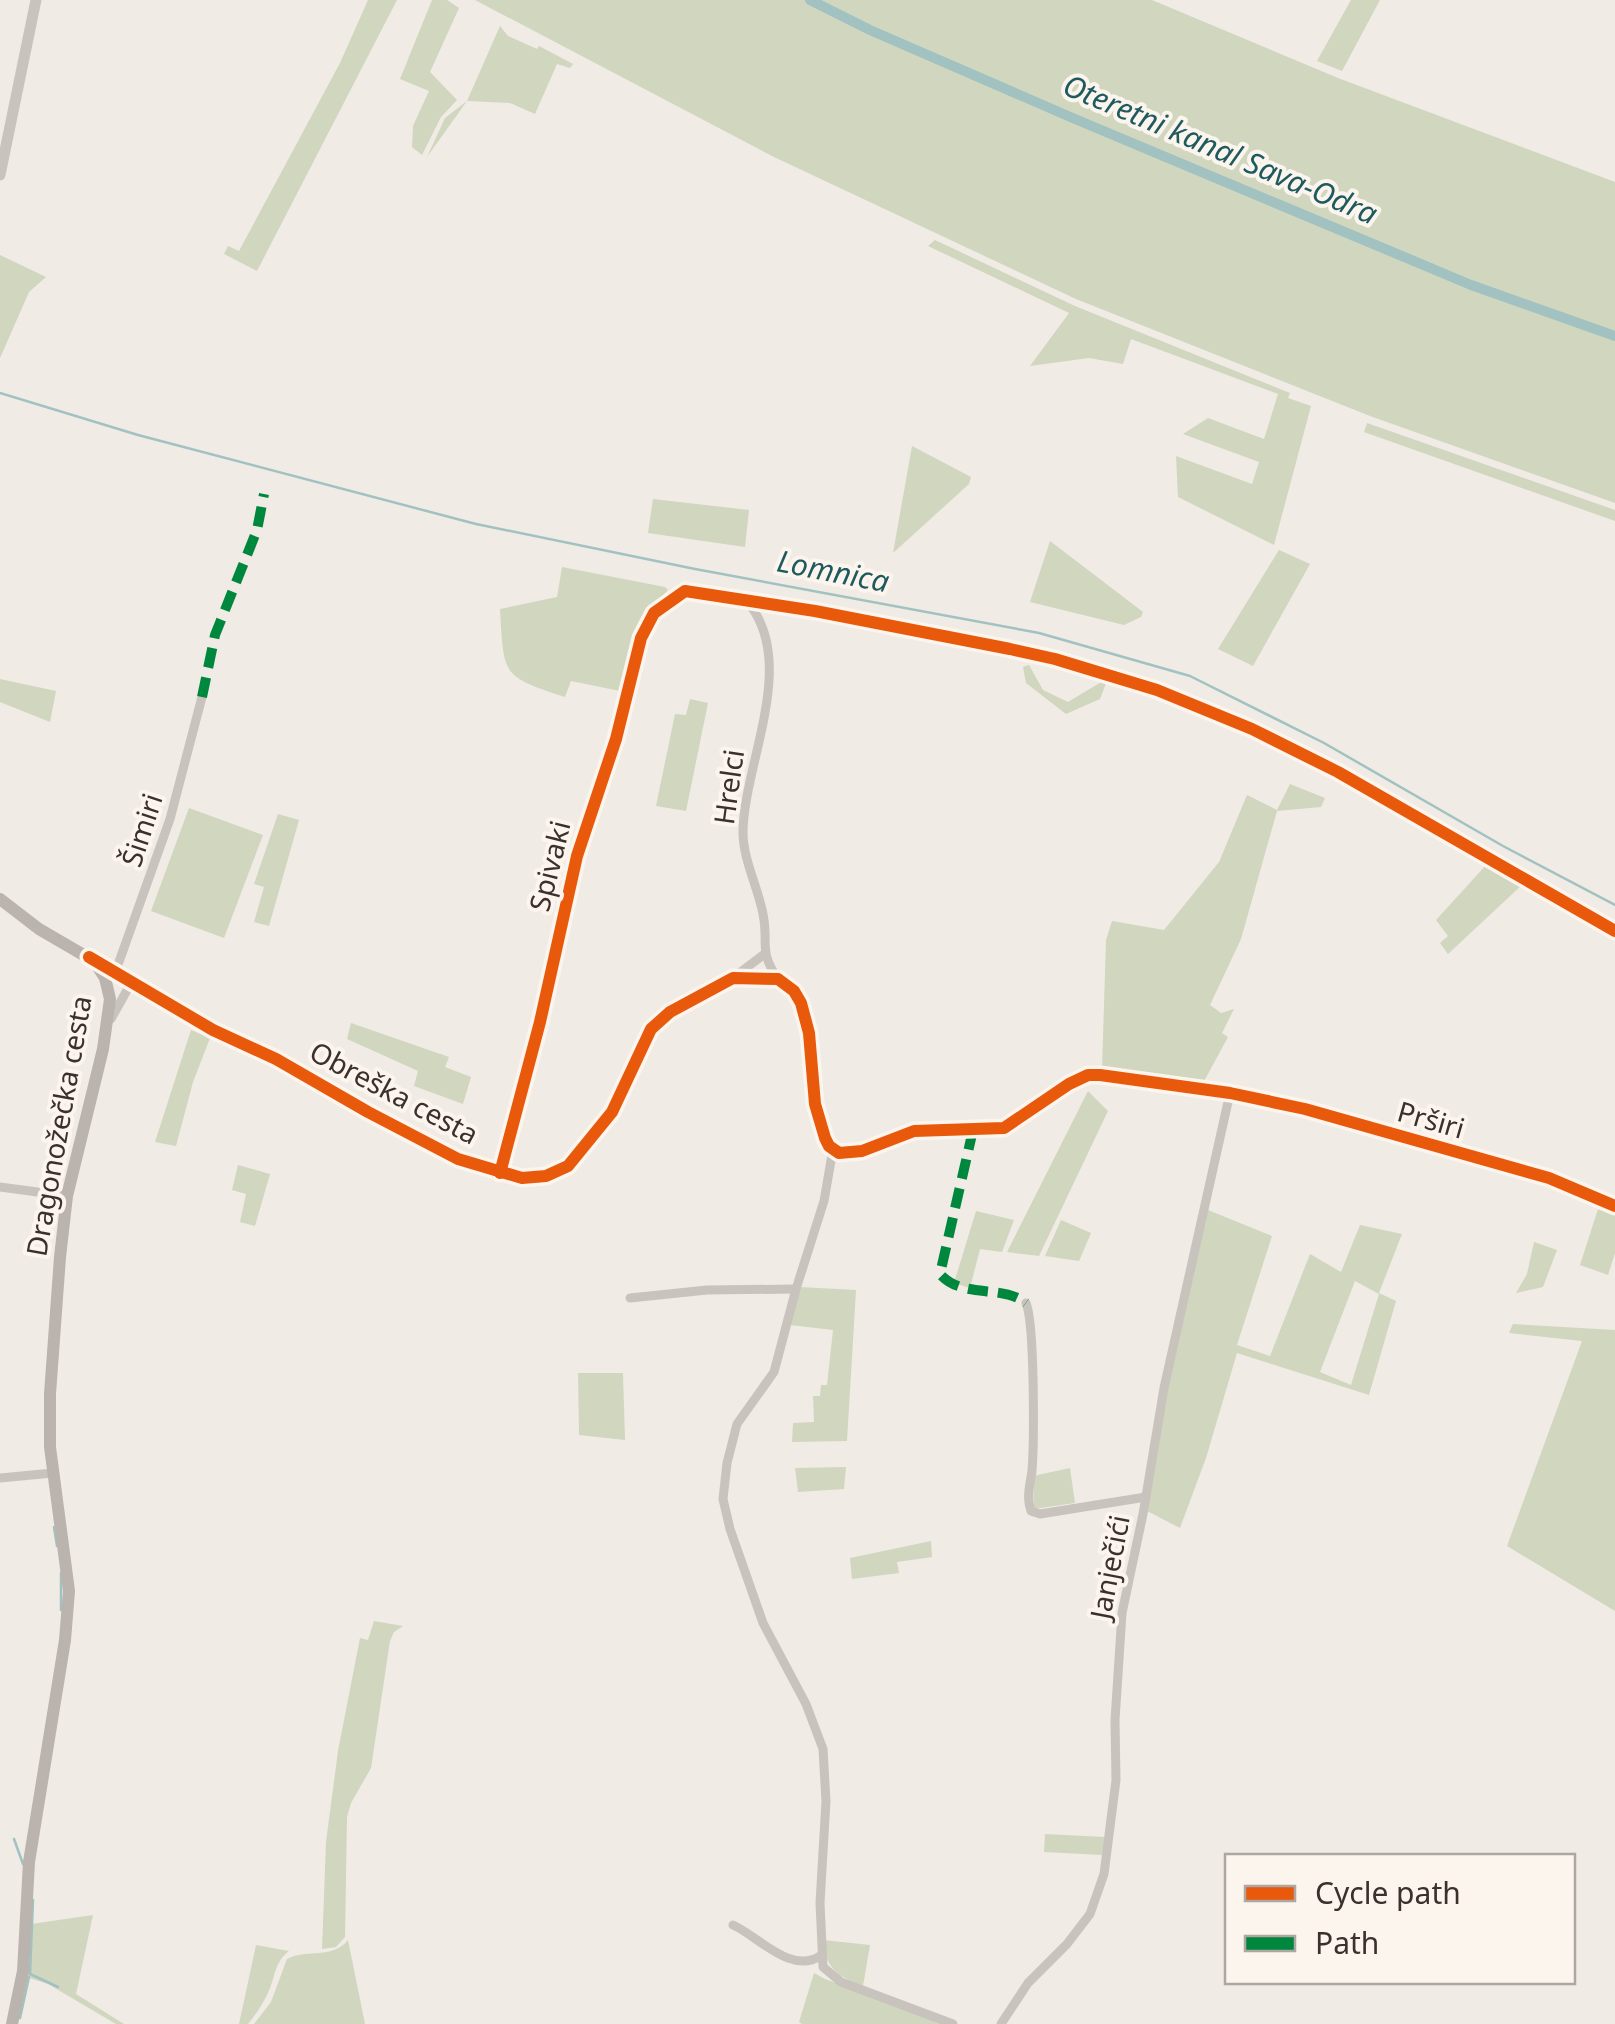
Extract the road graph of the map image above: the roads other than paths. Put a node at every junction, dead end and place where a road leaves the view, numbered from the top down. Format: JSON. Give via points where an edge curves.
{"nodes":[{"id":1,"x":36,"y":0,"type":"edge"},
{"id":2,"x":0,"y":175,"type":"edge"},
{"id":3,"x":747,"y":601,"type":"junction"},
{"id":4,"x":202,"y":697,"type":"dead end"},
{"id":5,"x":0,"y":900,"type":"edge"},
{"id":6,"x":1615,"y":931,"type":"edge"},
{"id":7,"x":763,"y":955,"type":"junction"},
{"id":8,"x":89,"y":957,"type":"junction"},
{"id":9,"x":115,"y":973,"type":"junction"},
{"id":10,"x":732,"y":978,"type":"junction"},
{"id":11,"x":778,"y":979,"type":"junction"},
{"id":12,"x":131,"y":983,"type":"junction"},
{"id":13,"x":107,"y":1026,"type":"junction"},
{"id":14,"x":1230,"y":1093,"type":"junction"},
{"id":15,"x":833,"y":1149,"type":"junction"},
{"id":16,"x":500,"y":1173,"type":"junction"},
{"id":17,"x":0,"y":1187,"type":"edge"},
{"id":18,"x":66,"y":1196,"type":"junction"},
{"id":19,"x":1615,"y":1206,"type":"edge"},
{"id":20,"x":796,"y":1289,"type":"junction"},
{"id":21,"x":630,"y":1298,"type":"dead end"},
{"id":22,"x":1026,"y":1304,"type":"dead end"},
{"id":23,"x":53,"y":1473,"type":"junction"},
{"id":24,"x":0,"y":1478,"type":"edge"},
{"id":25,"x":1146,"y":1498,"type":"junction"},
{"id":26,"x":733,"y":1925,"type":"dead end"},
{"id":27,"x":820,"y":1956,"type":"junction"},
{"id":28,"x":12,"y":2024,"type":"edge"},
{"id":29,"x":953,"y":2024,"type":"edge"},
{"id":30,"x":1001,"y":2024,"type":"edge"}],
"edges":[{"from":1,"to":2,"type":"street"},
{"from":3,"to":6,"type":"street","via":[[1040,655],[1157,690],[1338,772]]},
{"from":3,"to":7,"type":"street","name":"Hrelci","via":[[770,666],[743,829],[764,922]]},
{"from":3,"to":16,"type":"street","name":"Spivaki","via":[[684,591],[654,613],[641,638],[585,826]]},
{"from":4,"to":9,"type":"street","name":"Šimiri","via":[[170,819]]},
{"from":5,"to":8,"type":"main road","name":"Obreška cesta"},
{"from":7,"to":10,"type":"street"},
{"from":7,"to":11,"type":"street","name":"Hrelci"},
{"from":8,"to":9,"type":"street","name":"Obreška cesta"},
{"from":8,"to":13,"type":"main road","name":"Dragonožečka cesta","via":[[108,988]]},
{"from":9,"to":12,"type":"street","name":"Obreška cesta"},
{"from":10,"to":11,"type":"street","name":"Obreška cesta"},
{"from":10,"to":16,"type":"street","name":"Obreška cesta","via":[[651,1029],[612,1112],[568,1166],[534,1178]]},
{"from":11,"to":15,"type":"street","via":[[794,991],[807,1016],[815,1104]]},
{"from":12,"to":13,"type":"street"},
{"from":12,"to":16,"type":"street","name":"Obreška cesta","via":[[351,1104]]},
{"from":13,"to":18,"type":"main road","name":"Dragonožečka cesta"},
{"from":14,"to":15,"type":"street","via":[[1088,1075],[1004,1128],[914,1131],[862,1151]]},
{"from":14,"to":19,"type":"street","name":"Prširi","via":[[1549,1178]]},
{"from":14,"to":25,"type":"street","name":"Janječići","via":[[1160,1404]]},
{"from":15,"to":20,"type":"street"},
{"from":17,"to":18,"type":"street"},
{"from":18,"to":23,"type":"main road","name":"Dragonožečka cesta","via":[[50,1394]]},
{"from":20,"to":21,"type":"street"},
{"from":20,"to":27,"type":"street","via":[[772,1378],[734,1432],[723,1498],[762,1623],[822,1749]]},
{"from":22,"to":25,"type":"street","via":[[1031,1510]]},
{"from":23,"to":24,"type":"street"},
{"from":23,"to":28,"type":"main road","name":"Dragonožečka cesta","via":[[68,1578],[66,1625]]},
{"from":25,"to":30,"type":"street","name":"Janječići","via":[[1120,1627],[1116,1780],[1104,1874],[1090,1914]]},
{"from":26,"to":27,"type":"street","via":[[798,1960]]},
{"from":27,"to":29,"type":"street","via":[[832,1977]]}]}
